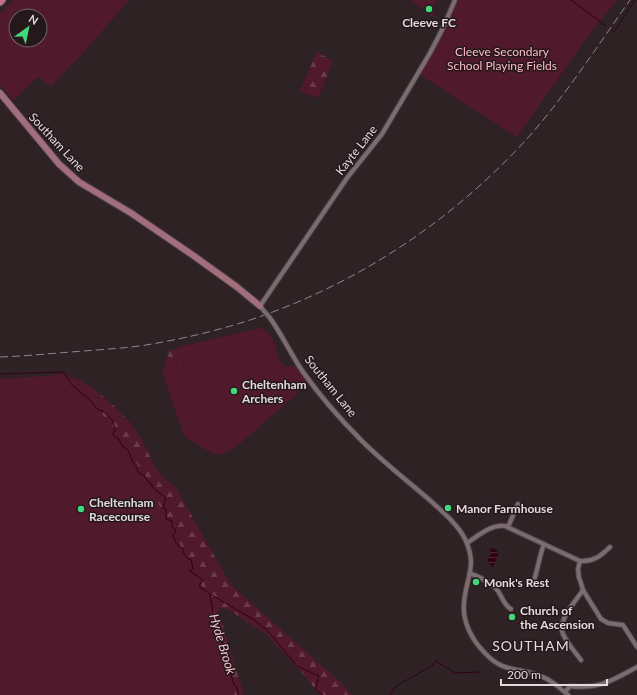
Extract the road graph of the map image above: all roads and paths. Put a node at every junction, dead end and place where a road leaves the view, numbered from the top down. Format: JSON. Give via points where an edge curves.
{"nodes":[{"id":1,"x":2,"y":0,"type":"edge"},
{"id":2,"x":455,"y":0,"type":"edge"},
{"id":3,"x":0,"y":2,"type":"edge"},
{"id":4,"x":0,"y":93,"type":"edge"},
{"id":5,"x":262,"y":308,"type":"junction"},
{"id":6,"x":518,"y":504,"type":"dead end"},
{"id":7,"x":508,"y":527,"type":"junction"},
{"id":8,"x":466,"y":543,"type":"junction"},
{"id":9,"x":544,"y":544,"type":"junction"},
{"id":10,"x":610,"y":547,"type":"dead end"},
{"id":11,"x":580,"y":561,"type":"junction"},
{"id":12,"x":471,"y":574,"type":"junction"},
{"id":13,"x":533,"y":583,"type":"dead end"},
{"id":14,"x":583,"y":590,"type":"junction"},
{"id":15,"x":510,"y":609,"type":"dead end"},
{"id":16,"x":637,"y":647,"type":"edge"},
{"id":17,"x":581,"y":660,"type":"dead end"},
{"id":18,"x":637,"y":667,"type":"edge"},
{"id":19,"x":566,"y":693,"type":"edge"}],
"edges":[{"from":1,"to":3,"type":"main road"},
{"from":2,"to":5,"type":"street","name":"Kayte Lane","via":[[430,53],[382,134],[347,178]]},
{"from":4,"to":5,"type":"street","name":"Southam Lane","via":[[59,164],[79,182],[131,213],[194,256]]},
{"from":5,"to":8,"type":"street","name":"Southam Lane","bridge":true,"via":[[304,373],[343,420],[373,451],[446,516],[462,534]]},
{"from":6,"to":7,"type":"street"},
{"from":7,"to":8,"type":"street","via":[[493,527]]},
{"from":7,"to":9,"type":"street"},
{"from":8,"to":12,"type":"street","name":"Southam Lane","via":[[471,557]]},
{"from":9,"to":11,"type":"street"},
{"from":9,"to":13,"type":"street"},
{"from":10,"to":11,"type":"street","via":[[596,558]]},
{"from":11,"to":14,"type":"street","via":[[579,579]]},
{"from":12,"to":15,"type":"street","via":[[477,575],[497,590]]},
{"from":12,"to":19,"type":"street","name":"Southam Lane","via":[[464,598],[464,613],[478,645],[500,666],[542,676]]},
{"from":14,"to":16,"type":"street","via":[[603,620],[623,625]]},
{"from":14,"to":17,"type":"street","via":[[561,626],[564,636]]},
{"from":18,"to":19,"type":"street","via":[[600,685],[570,686]]}]}
